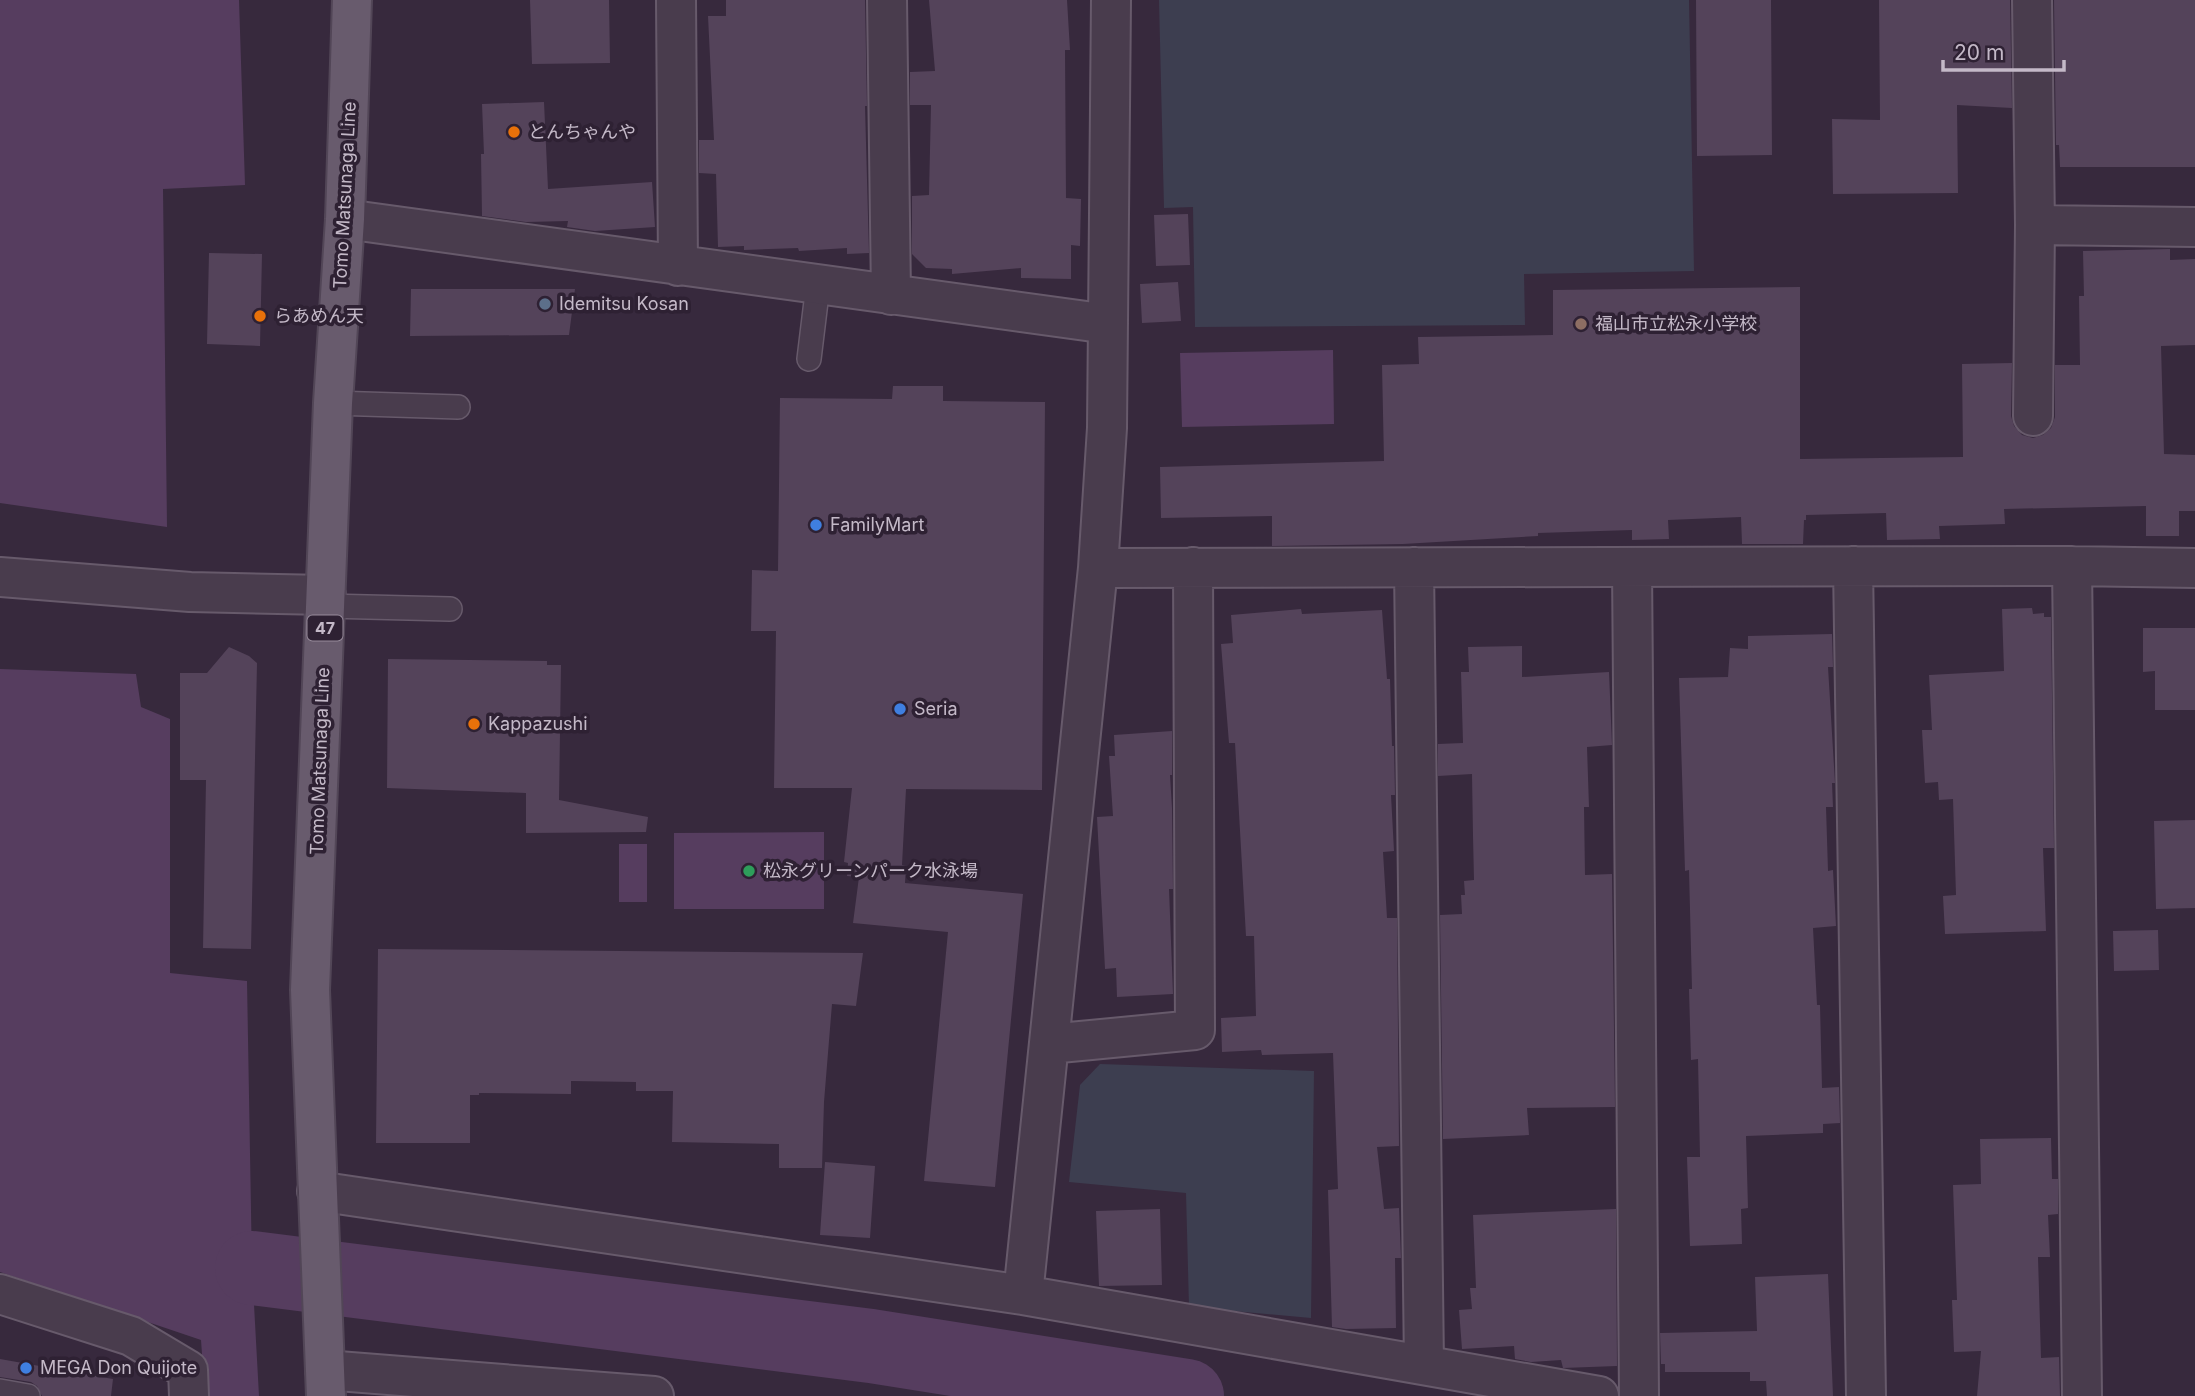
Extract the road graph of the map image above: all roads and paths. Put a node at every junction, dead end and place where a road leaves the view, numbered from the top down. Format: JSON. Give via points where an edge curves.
{"nodes":[{"id":1,"x":352,"y":0,"type":"edge"},
{"id":2,"x":676,"y":0,"type":"edge"},
{"id":3,"x":887,"y":0,"type":"edge"},
{"id":4,"x":1111,"y":0,"type":"edge"},
{"id":5,"x":2032,"y":0,"type":"edge"},
{"id":6,"x":345,"y":219,"type":"junction"},
{"id":7,"x":2035,"y":225,"type":"junction"},
{"id":8,"x":2195,"y":227,"type":"edge"},
{"id":9,"x":678,"y":266,"type":"junction"},
{"id":10,"x":818,"y":285,"type":"junction"},
{"id":11,"x":891,"y":295,"type":"junction"},
{"id":12,"x":1108,"y":324,"type":"junction"},
{"id":13,"x":809,"y":359,"type":"dead end"},
{"id":14,"x":333,"y":403,"type":"junction"},
{"id":15,"x":458,"y":407,"type":"dead end"},
{"id":16,"x":2033,"y":416,"type":"dead end"},
{"id":17,"x":1853,"y":566,"type":"junction"},
{"id":18,"x":2072,"y":566,"type":"junction"},
{"id":19,"x":1415,"y":567,"type":"junction"},
{"id":20,"x":1632,"y":567,"type":"junction"},
{"id":21,"x":1098,"y":568,"type":"junction"},
{"id":22,"x":1193,"y":568,"type":"junction"},
{"id":23,"x":2195,"y":568,"type":"edge"},
{"id":24,"x":0,"y":577,"type":"edge"},
{"id":25,"x":326,"y":600,"type":"junction"},
{"id":26,"x":450,"y":610,"type":"dead end"},
{"id":27,"x":1049,"y":1044,"type":"junction"},
{"id":28,"x":317,"y":1191,"type":"junction"},
{"id":29,"x":0,"y":1294,"type":"edge"},
{"id":30,"x":1023,"y":1295,"type":"junction"},
{"id":31,"x":1424,"y":1365,"type":"junction"},
{"id":32,"x":325,"y":1370,"type":"edge"},
{"id":33,"x":0,"y":1391,"type":"edge"},
{"id":34,"x":28,"y":1396,"type":"edge"},
{"id":35,"x":189,"y":1396,"type":"edge"},
{"id":36,"x":654,"y":1396,"type":"edge"},
{"id":37,"x":1599,"y":1396,"type":"edge"},
{"id":38,"x":1639,"y":1396,"type":"edge"},
{"id":39,"x":1866,"y":1396,"type":"edge"},
{"id":40,"x":2082,"y":1396,"type":"edge"}],
"edges":[{"from":1,"to":6,"type":"main road","name":"Tomo Matsunaga Line","number":"47"},
{"from":2,"to":9,"type":"street"},
{"from":3,"to":11,"type":"street"},
{"from":4,"to":12,"type":"street"},
{"from":5,"to":7,"type":"street"},
{"from":6,"to":9,"type":"street"},
{"from":6,"to":14,"type":"main road","name":"Tomo Matsunaga Line","number":"47"},
{"from":7,"to":8,"type":"street"},
{"from":7,"to":16,"type":"street"},
{"from":9,"to":10,"type":"street"},
{"from":10,"to":11,"type":"street"},
{"from":10,"to":13,"type":"lane"},
{"from":11,"to":12,"type":"street"},
{"from":12,"to":21,"type":"street"},
{"from":14,"to":15,"type":"lane"},
{"from":14,"to":25,"type":"main road","name":"Tomo Matsunaga Line","number":"47"},
{"from":17,"to":18,"type":"street"},
{"from":17,"to":20,"type":"street"},
{"from":17,"to":39,"type":"street"},
{"from":18,"to":23,"type":"street"},
{"from":18,"to":40,"type":"street"},
{"from":19,"to":20,"type":"street"},
{"from":19,"to":22,"type":"street"},
{"from":19,"to":31,"type":"street"},
{"from":20,"to":38,"type":"street"},
{"from":21,"to":22,"type":"street"},
{"from":21,"to":27,"type":"street"},
{"from":22,"to":27,"type":"street","via":[[1195,1030]]},
{"from":24,"to":25,"type":"street"},
{"from":25,"to":26,"type":"lane"},
{"from":25,"to":28,"type":"main road","name":"Tomo Matsunaga Line","number":"47","via":[[310,990]]},
{"from":27,"to":30,"type":"street"},
{"from":28,"to":30,"type":"street"},
{"from":28,"to":32,"type":"main road","name":"Tomo Matsunaga Line","number":"47"},
{"from":29,"to":35,"type":"street","via":[[131,1336],[188,1370]]},
{"from":30,"to":31,"type":"street"},
{"from":31,"to":37,"type":"street"},
{"from":32,"to":36,"type":"street"},
{"from":33,"to":34,"type":"lane"}]}
